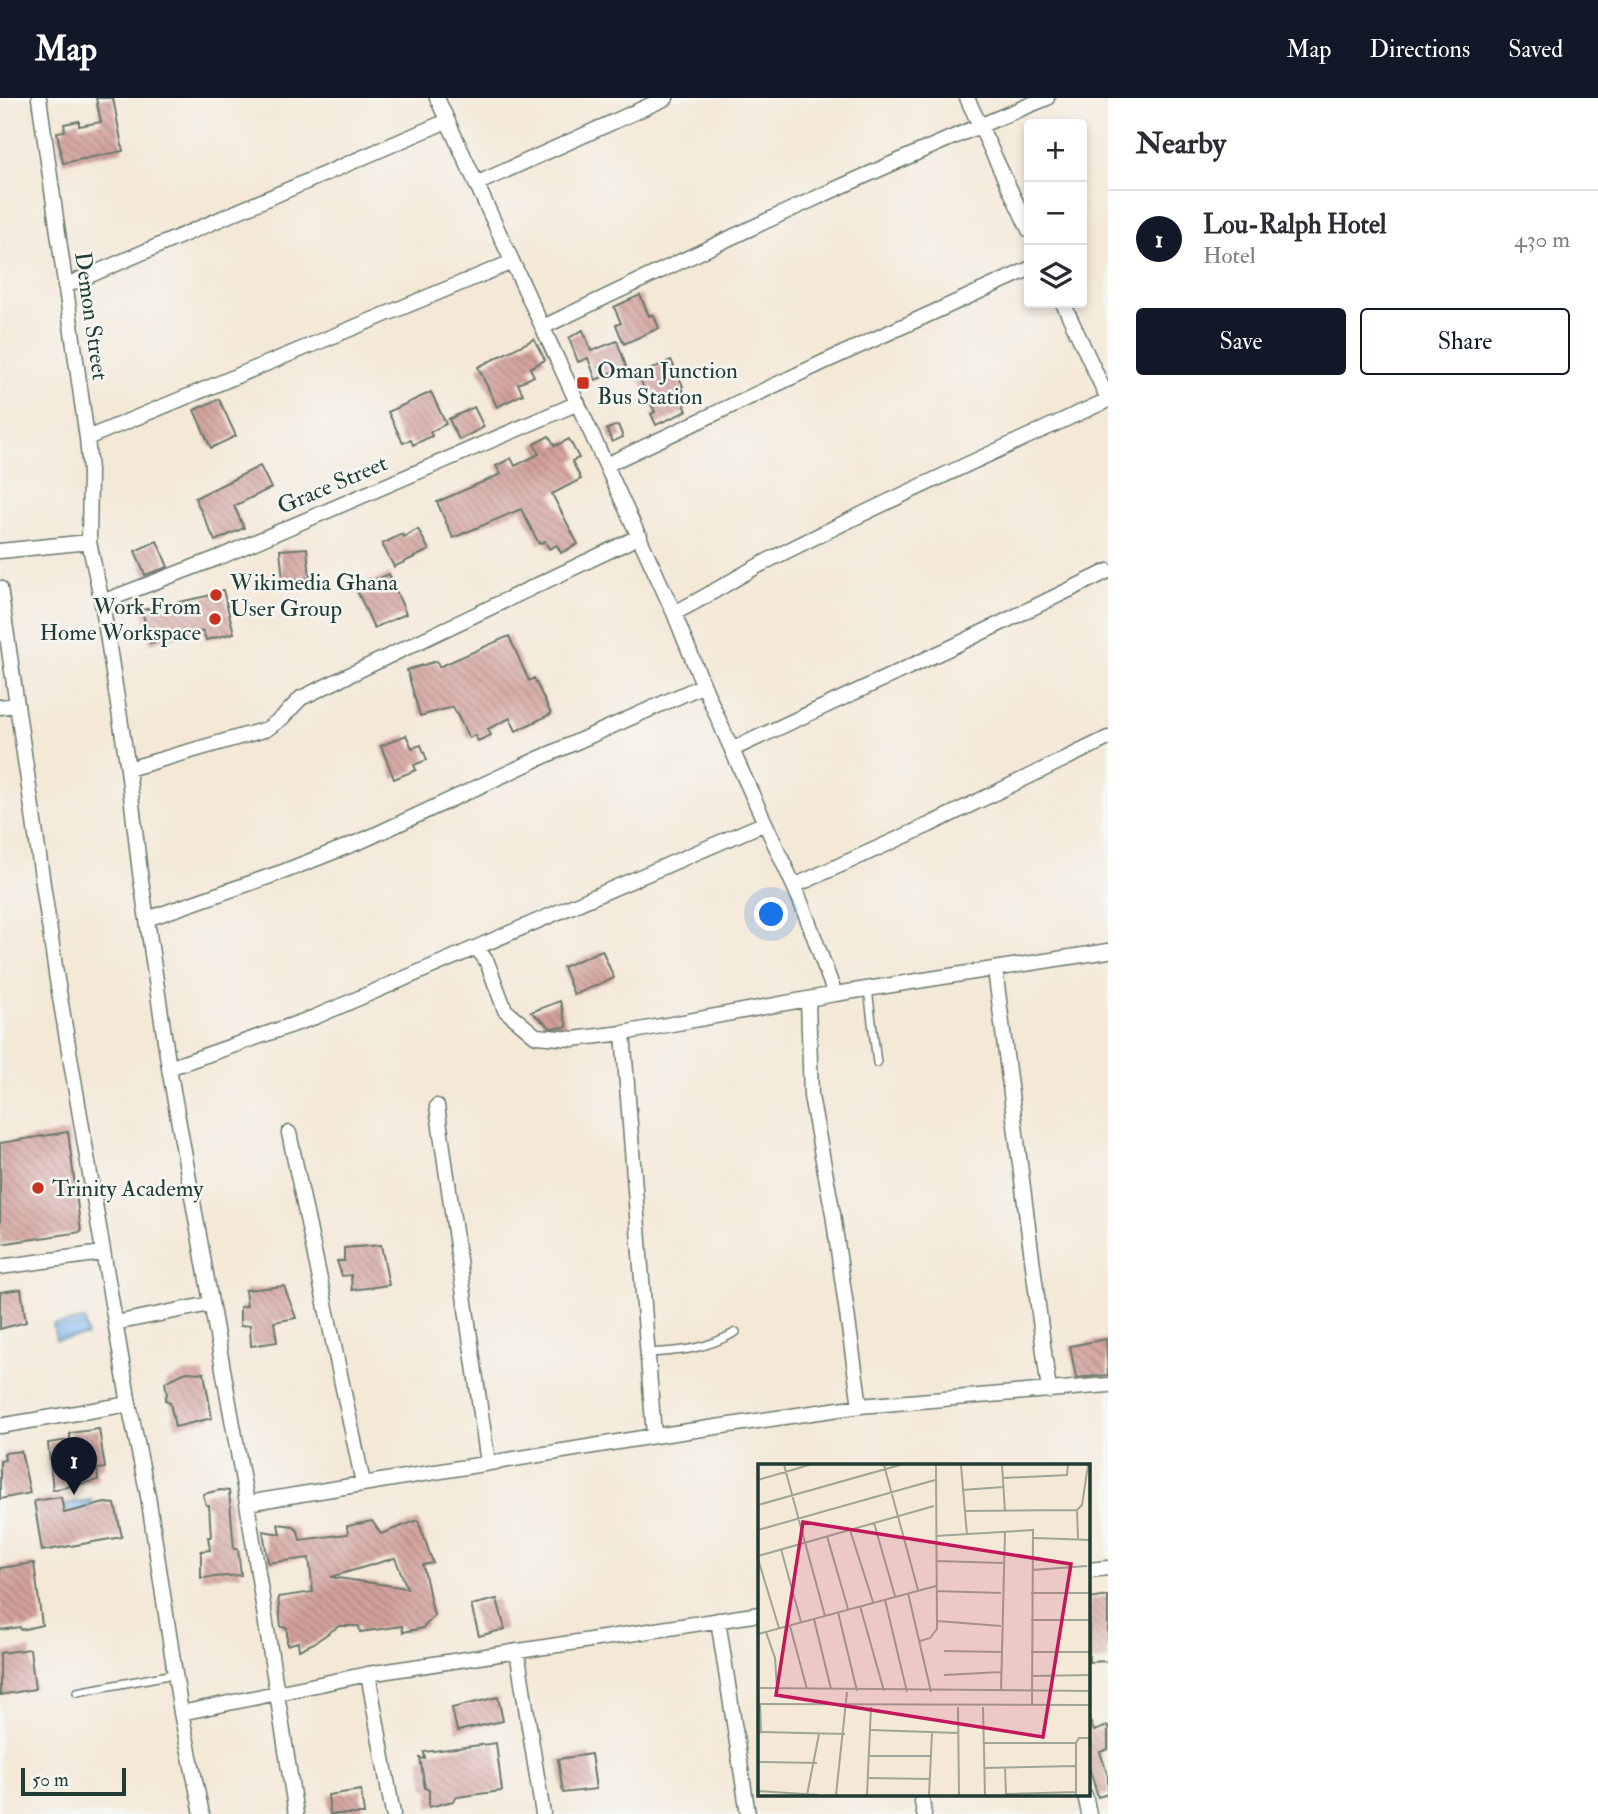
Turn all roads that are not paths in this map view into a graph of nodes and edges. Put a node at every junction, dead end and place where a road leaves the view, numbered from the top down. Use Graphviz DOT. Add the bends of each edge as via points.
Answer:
graph roads {
  1 [pos="437,98"];
  2 [pos="666,98"];
  3 [pos="967,98"];
  4 [pos="1047,98"];
  5 [pos="43,99"];
  6 [pos="447,121"];
  7 [pos="981,125"];
  8 [pos="477,184"];
  9 [pos="1024,219"];
  10 [pos="512,262"];
  11 [pos="1024,271"];
  12 [pos="65,286"];
  13 [pos="1065,308"];
  14 [pos="543,327"];
  15 [pos="1108,399"];
  16 [pos="578,403"];
  17 [pos="87,438"];
  18 [pos="606,465"];
  19 [pos="640,537"];
  20 [pos="89,542"];
  21 [pos="0,551"];
  22 [pos="1108,571"];
  23 [pos="0,589"];
  24 [pos="102,601"];
  25 [pos="674,613"];
  26 [pos="702,686"];
  27 [pos="16,705"];
  28 [pos="0,707"];
  29 [pos="1108,738"];
  30 [pos="733,749"];
  31 [pos="128,769"];
  32 [pos="765,823"];
  33 [pos="794,886"];
  34 [pos="147,919"];
  35 [pos="477,948"];
  36 [pos="1108,950"];
  37 [pos="995,969"];
  38 [pos="868,989"];
  39 [pos="835,994"];
  40 [pos="808,1000"];
  41 [pos="623,1033"];
  42 [pos="877,1063"];
  43 [pos="169,1068"];
  44 [pos="437,1106"];
  45 [pos="289,1133"];
  46 [pos="103,1252"];
  47 [pos="0,1267"];
  48 [pos="210,1304"];
  49 [pos="115,1323"];
  50 [pos="736,1332"];
  51 [pos="648,1353"];
  52 [pos="1108,1385"];
  53 [pos="1049,1391"];
  54 [pos="129,1404"];
  55 [pos="860,1406"];
  56 [pos="0,1426"];
  57 [pos="654,1436"];
  58 [pos="488,1463"];
  59 [pos="363,1483"];
  60 [pos="247,1503"];
  61 [pos="1108,1568"];
  62 [pos="1090,1570"];
  63 [pos="758,1614"];
  64 [pos="718,1620"];
  65 [pos="517,1651"];
  66 [pos="175,1674"];
  67 [pos="368,1674"];
  68 [pos="77,1692"];
  69 [pos="278,1692"];
  70 [pos="181,1713"];
  71 [pos="201,1814"];
  72 [pos="296,1814"];
  73 [pos="393,1814"];
  74 [pos="543,1814"];
  75 [pos="748,1814"];
  1 -- 6 [label="street"];
  2 -- 8 [label="street"];
  3 -- 7 [label="street"];
  4 -- 7 [label="street"];
  5 -- 12 [label="street, Demon Street"];
  6 -- 8 [label="street"];
  6 -- 12 [label="street"];
  7 -- 9 [label="street"];
  7 -- 14 [label="street" via="753,226"];
  8 -- 10 [label="street"];
  10 -- 14 [label="street"];
  10 -- 17 [label="street"];
  11 -- 18 [label="street"];
  12 -- 17 [label="street, Demon Street"];
  13 -- 15 [label="street"];
  14 -- 16 [label="street"];
  15 -- 25 [label="street" via="769,560"];
  16 -- 18 [label="street"];
  16 -- 24 [label="street, Grace Street" via="220,557"];
  17 -- 20 [label="street, Demon Street"];
  18 -- 19 [label="street"];
  19 -- 25 [label="street"];
  19 -- 31 [label="street" via="301,698 267,729"];
  20 -- 21 [label="street"];
  20 -- 24 [label="street, Demon Street"];
  22 -- 30 [label="street"];
  23 -- 27 [label="street"];
  24 -- 31 [label="street, Demon Street"];
  25 -- 26 [label="street"];
  26 -- 30 [label="street"];
  26 -- 34 [label="street" via="366,839"];
  27 -- 28 [label="street"];
  27 -- 46 [label="street"];
  29 -- 33 [label="street"];
  30 -- 32 [label="street"];
  31 -- 34 [label="street, Demon Street"];
  32 -- 33 [label="street"];
  32 -- 35 [label="street"];
  33 -- 39 [label="street"];
  34 -- 43 [label="street, Demon Street"];
  35 -- 41 [label="street" via="505,1010 536,1035 573,1039"];
  35 -- 43 [label="street" via="315,1017"];
  36 -- 37 [label="street"];
  37 -- 38 [label="street"];
  37 -- 53 [label="street"];
  38 -- 39 [label="street"];
  38 -- 42 [label="lane"];
  39 -- 40 [label="street"];
  40 -- 41 [label="street"];
  40 -- 55 [label="street" via="811,1096 837,1237"];
  41 -- 51 [label="street"];
  43 -- 48 [label="street, Demon Street"];
  44 -- 58 [label="street"];
  45 -- 59 [label="street"];
  46 -- 47 [label="street"];
  46 -- 49 [label="street"];
  48 -- 49 [label="street"];
  48 -- 60 [label="street, Demon Street"];
  49 -- 54 [label="street"];
  50 -- 51 [label="lane" via="716,1344"];
  51 -- 57 [label="street"];
  52 -- 53 [label="street"];
  53 -- 55 [label="street"];
  54 -- 56 [label="street"];
  54 -- 66 [label="street"];
  55 -- 57 [label="street"];
  57 -- 58 [label="street"];
  58 -- 59 [label="street"];
  59 -- 60 [label="street"];
  60 -- 69 [label="street, Demon Street"];
  61 -- 62 [label="street"];
  63 -- 64 [label="street"];
  64 -- 65 [label="street"];
  64 -- 75 [label="street"];
  65 -- 67 [label="street"];
  65 -- 74 [label="street"];
  66 -- 68 [label="lane"];
  66 -- 70 [label="street"];
  67 -- 69 [label="street"];
  67 -- 73 [label="street"];
  69 -- 70 [label="street"];
  69 -- 72 [label="street, Demon Street"];
  70 -- 71 [label="street"];
}
